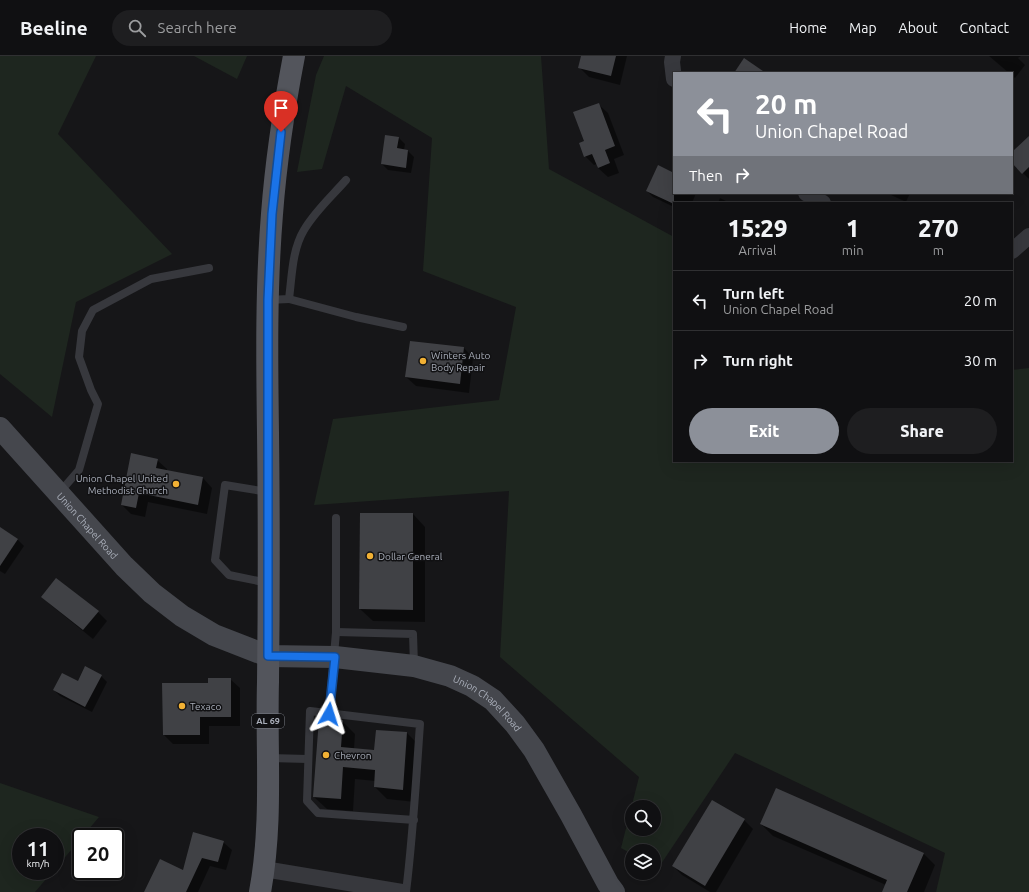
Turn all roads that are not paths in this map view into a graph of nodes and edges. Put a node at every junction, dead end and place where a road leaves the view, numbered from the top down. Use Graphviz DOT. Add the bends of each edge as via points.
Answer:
graph roads {
  1 [pos="294,56"];
  2 [pos="673,56"];
  3 [pos="673,72"];
  4 [pos="346,180"];
  5 [pos="808,194"];
  6 [pos="822,202"];
  7 [pos="1029,236"];
  8 [pos="1013,250"];
  9 [pos="209,268"];
  10 [pos="289,298"];
  11 [pos="268,300"];
  12 [pos="403,327"];
  13 [pos="0,428"];
  14 [pos="268,492"];
  15 [pos="60,493"];
  16 [pos="336,518"];
  17 [pos="269,583"];
  18 [pos="336,632"];
  19 [pos="268,656"];
  20 [pos="335,657"];
  21 [pos="414,666"];
  22 [pos="329,714"];
  23 [pos="269,758"];
  24 [pos="308,759"];
  25 [pos="414,820"];
  26 [pos="264,869"];
  27 [pos="260,892"];
  28 [pos="402,892"];
  29 [pos="406,892"];
  30 [pos="614,892"];
  1 -- 11 [label="main road, AL 69" via="273,200"];
  2 -- 3 [label="street"];
  4 -- 10 [label="lane" via="318,210 304,230 298,243"];
  5 -- 6 [label="street"];
  7 -- 8 [label="street"];
  9 -- 15 [label="lane" via="151,279 93,310 82,331 79,357 98,404 79,470"];
  10 -- 11 [label="lane"];
  10 -- 12 [label="lane"];
  11 -- 14 [label="main road, AL 69"];
  13 -- 15 [label="street, Union Chapel Road"];
  14 -- 17 [label="main road, AL 69"];
  14 -- 17 [label="lane" via="225,484 215,560 229,575"];
  15 -- 19 [label="street, Union Chapel Road" via="124,566 152,593 214,636"];
  16 -- 18 [label="lane"];
  17 -- 19 [label="main road, AL 69"];
  18 -- 20 [label="lane"];
  18 -- 21 [label="lane" via="413,634"];
  19 -- 20 [label="street, Union Chapel Road"];
  19 -- 23 [label="main road, AL 69"];
  20 -- 21 [label="street, Union Chapel Road"];
  20 -- 22 [label="lane"];
  21 -- 30 [label="street, Union Chapel Road" via="450,676 472,686 493,700 515,724 534,750"];
  22 -- 24 [label="lane" via="310,711"];
  22 -- 25 [label="lane" via="420,724"];
  23 -- 24 [label="lane"];
  23 -- 26 [label="main road, AL 69" via="268,836"];
  24 -- 25 [label="lane" via="307,801 318,812"];
  25 -- 29 [label="lane"];
  26 -- 27 [label="main road, AL 69"];
  26 -- 28 [label="street"];
}
